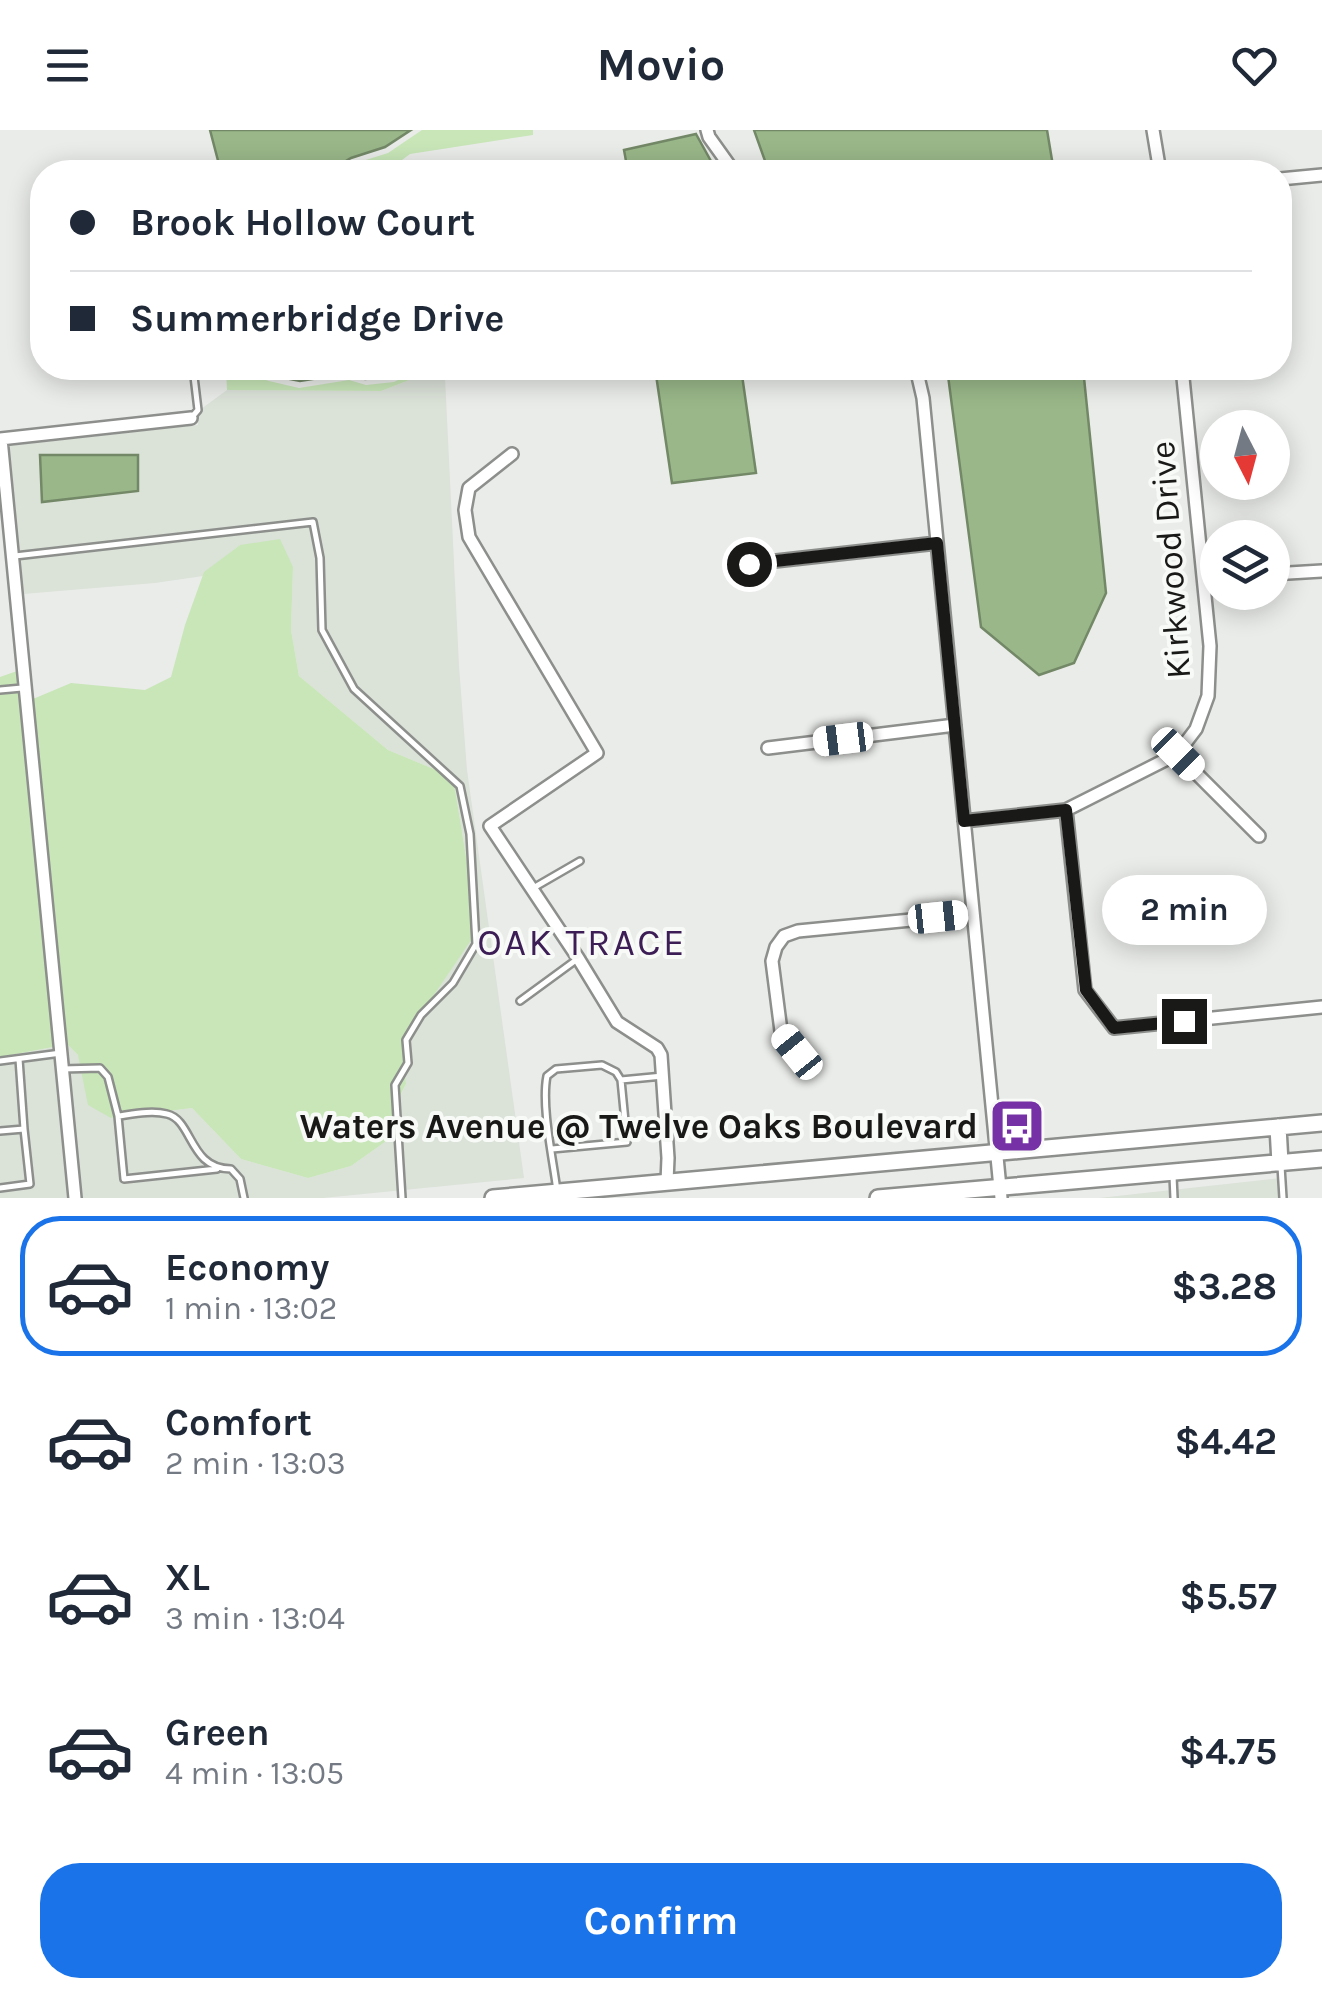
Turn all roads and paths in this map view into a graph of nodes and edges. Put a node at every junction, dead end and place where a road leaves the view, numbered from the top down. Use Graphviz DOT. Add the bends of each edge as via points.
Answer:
graph roads {
  1 [pos="708,130"];
  2 [pos="1154,130"];
  3 [pos="726,160"];
  4 [pos="1158,160"];
  5 [pos="1322,175"];
  6 [pos="1292,178"];
  7 [pos="194,380"];
  8 [pos="919,380"];
  9 [pos="1183,380"];
  10 [pos="191,418"];
  11 [pos="0,439"];
  12 [pos="512,454"];
  13 [pos="1200,540"];
  14 [pos="937,543"];
  15 [pos="12,556"];
  16 [pos="749,564"];
  17 [pos="1322,570"];
  18 [pos="1290,573"];
  19 [pos="1207,610"];
  20 [pos="25,687"];
  21 [pos="0,690"];
  22 [pos="955,725"];
  23 [pos="768,748"];
  24 [pos="1178,754"];
  25 [pos="1066,810"];
  26 [pos="964,821"];
  27 [pos="1259,836"];
  28 [pos="580,861"];
  29 [pos="532,889"];
  30 [pos="973,914"];
  31 [pos="578,958"];
  32 [pos="520,1001"];
  33 [pos="1322,1007"];
  34 [pos="797,1052"];
  35 [pos="61,1054"];
  36 [pos="18,1059"];
  37 [pos="0,1061"];
  38 [pos="62,1070"];
  39 [pos="663,1076"];
  40 [pos="621,1080"];
  41 [pos="118,1116"];
  42 [pos="1322,1123"];
  43 [pos="1278,1127"];
  44 [pos="24,1128"];
  45 [pos="0,1131"];
  46 [pos="552,1150"];
  47 [pos="996,1151"];
  48 [pos="1322,1160"];
  49 [pos="1280,1163"];
  50 [pos="219,1169"];
  51 [pos="1172,1173"];
  52 [pos="0,1188"];
  53 [pos="668,1190"];
  54 [pos="639,1191"];
  55 [pos="557,1192"];
  56 [pos="1001,1193"];
  57 [pos="75,1198"];
  58 [pos="244,1198"];
  59 [pos="402,1198"];
  60 [pos="492,1198"];
  61 [pos="878,1198"];
  62 [pos="1174,1198"];
  63 [pos="1283,1198"];
  1 -- 3 [label="street"];
  2 -- 4 [label="street"];
  5 -- 6 [label="street"];
  7 -- 10 [label="lane" via="198,410"];
  8 -- 14 [label="street"];
  9 -- 13 [label="street, Kirkwood Drive"];
  10 -- 11 [label="street"];
  11 -- 15 [label="street"];
  12 -- 29 [label="street" via="470,488 468,537 597,753 490,826"];
  14 -- 16 [label="street"];
  14 -- 22 [label="street"];
  15 -- 20 [label="street"];
  15 -- 59 [label="lane" via="313,522 322,630 354,688 460,786 470,834 476,944 406,1040 408,1063 395,1085"];
  17 -- 18 [label="street"];
  19 -- 24 [label="street, Kirkwood Drive" via="1208,696"];
  20 -- 21 [label="lane"];
  20 -- 35 [label="street"];
  22 -- 23 [label="street"];
  22 -- 26 [label="street"];
  24 -- 25 [label="street"];
  24 -- 27 [label="street"];
  25 -- 26 [label="street"];
  25 -- 33 [label="street" via="1086,990 1114,1028"];
  26 -- 30 [label="street"];
  28 -- 29 [label="lane"];
  29 -- 31 [label="street"];
  30 -- 34 [label="street" via="784,936 772,962 781,1032"];
  30 -- 47 [label="street"];
  31 -- 32 [label="lane"];
  31 -- 39 [label="street" via="617,1022 657,1048"];
  35 -- 36 [label="lane"];
  35 -- 38 [label="street"];
  36 -- 37 [label="lane"];
  36 -- 44 [label="lane"];
  38 -- 41 [label="lane" via="100,1068"];
  38 -- 57 [label="street"];
  39 -- 40 [label="lane"];
  39 -- 53 [label="street"];
  40 -- 46 [label="lane" via="627,1142"];
  40 -- 46 [label="lane" via="602,1065 551,1071 545,1092"];
  41 -- 50 [label="lane" via="177,1118 197,1152"];
  41 -- 50 [label="lane" via="124,1179"];
  42 -- 43 [label="main road"];
  43 -- 47 [label="main road"];
  43 -- 49 [label="main road"];
  44 -- 45 [label="lane"];
  44 -- 52 [label="lane" via="30,1184"];
  46 -- 55 [label="lane"];
  47 -- 53 [label="main road"];
  47 -- 56 [label="street"];
  48 -- 49 [label="main road"];
  49 -- 51 [label="main road"];
  49 -- 63 [label="lane"];
  50 -- 58 [label="lane" via="232,1169"];
  51 -- 56 [label="main road"];
  51 -- 62 [label="lane"];
  53 -- 54 [label="main road"];
  54 -- 55 [label="main road"];
  55 -- 60 [label="main road"];
  56 -- 61 [label="main road"];
}
